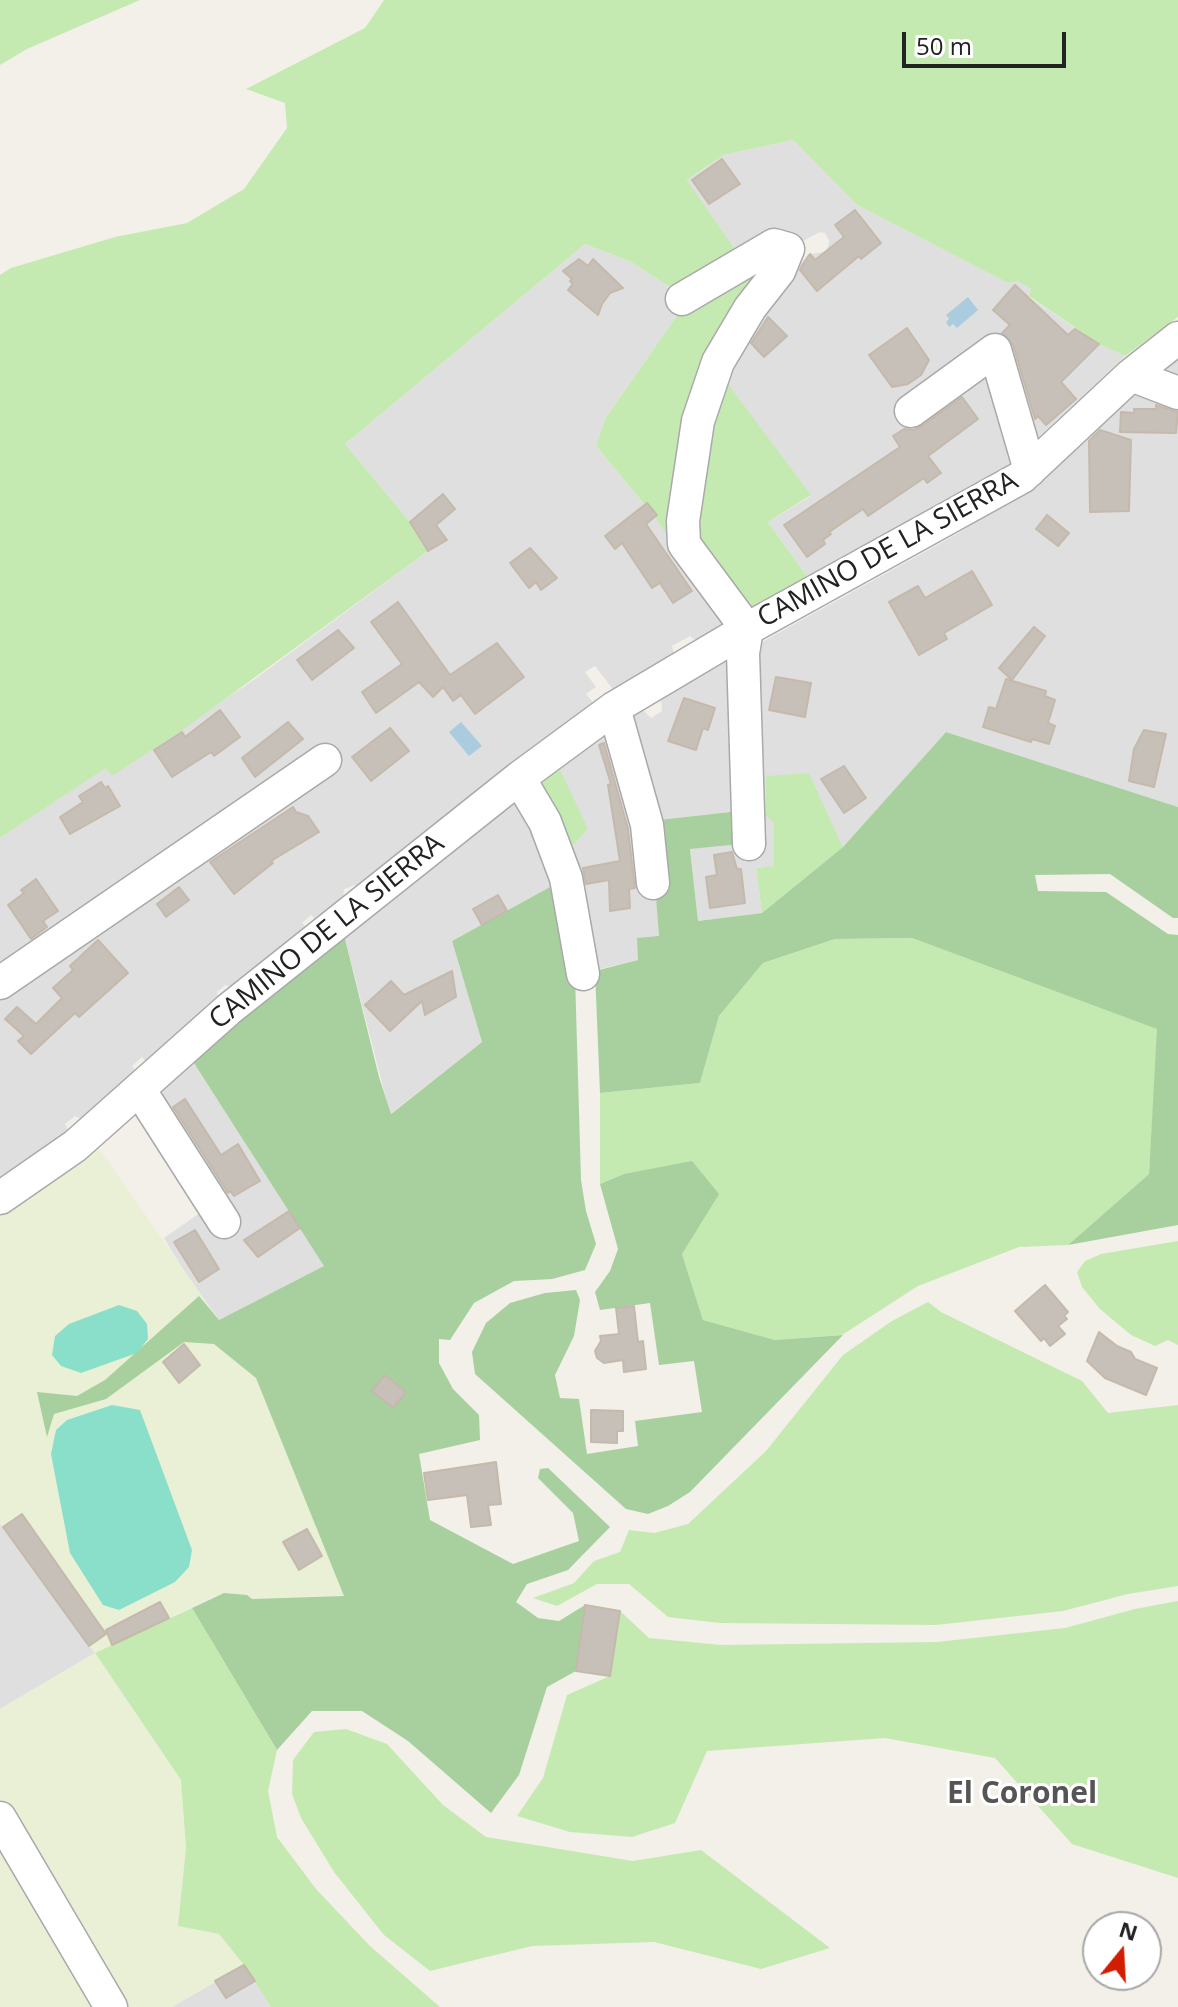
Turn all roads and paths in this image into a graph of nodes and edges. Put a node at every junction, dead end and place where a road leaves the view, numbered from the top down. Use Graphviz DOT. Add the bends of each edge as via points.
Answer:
graph roads {
  1 [pos="682,299"];
  2 [pos="1178,338"];
  3 [pos="1131,375"];
  4 [pos="1178,393"];
  5 [pos="911,411"];
  6 [pos="1030,470"];
  7 [pos="747,629"];
  8 [pos="614,708"];
  9 [pos="325,760"];
  10 [pos="519,778"];
  11 [pos="749,844"];
  12 [pos="653,883"];
  13 [pos="583,974"];
  14 [pos="0,983"];
  15 [pos="139,1089"];
  16 [pos="0,1198"];
  17 [pos="224,1222"];
  18 [pos="0,1818"];
  19 [pos="111,2007"];
  1 -- 7 [label="street" via="774,245 788,249 718,362 698,421 686,493 684,544"];
  2 -- 3 [label="street, CAMINO DE LA SIERRA"];
  3 -- 4 [label="street"];
  3 -- 6 [label="street, CAMINO DE LA SIERRA"];
  5 -- 6 [label="street, CAMINO DE LA SIERRA" via="995,350"];
  6 -- 7 [label="street, CAMINO DE LA SIERRA"];
  7 -- 8 [label="street, CAMINO DE LA SIERRA"];
  7 -- 11 [label="street, CAMINO DE LA SIERRA" via="743,653"];
  8 -- 10 [label="street, CAMINO DE LA SIERRA"];
  8 -- 12 [label="street" via="647,825"];
  9 -- 14 [label="street"];
  10 -- 13 [label="street" via="545,822 566,878"];
  10 -- 15 [label="street, CAMINO DE LA SIERRA" via="229,1009"];
  15 -- 16 [label="street, CAMINO DE LA SIERRA" via="75,1146"];
  15 -- 17 [label="street"];
  18 -- 19 [label="street"];
}
